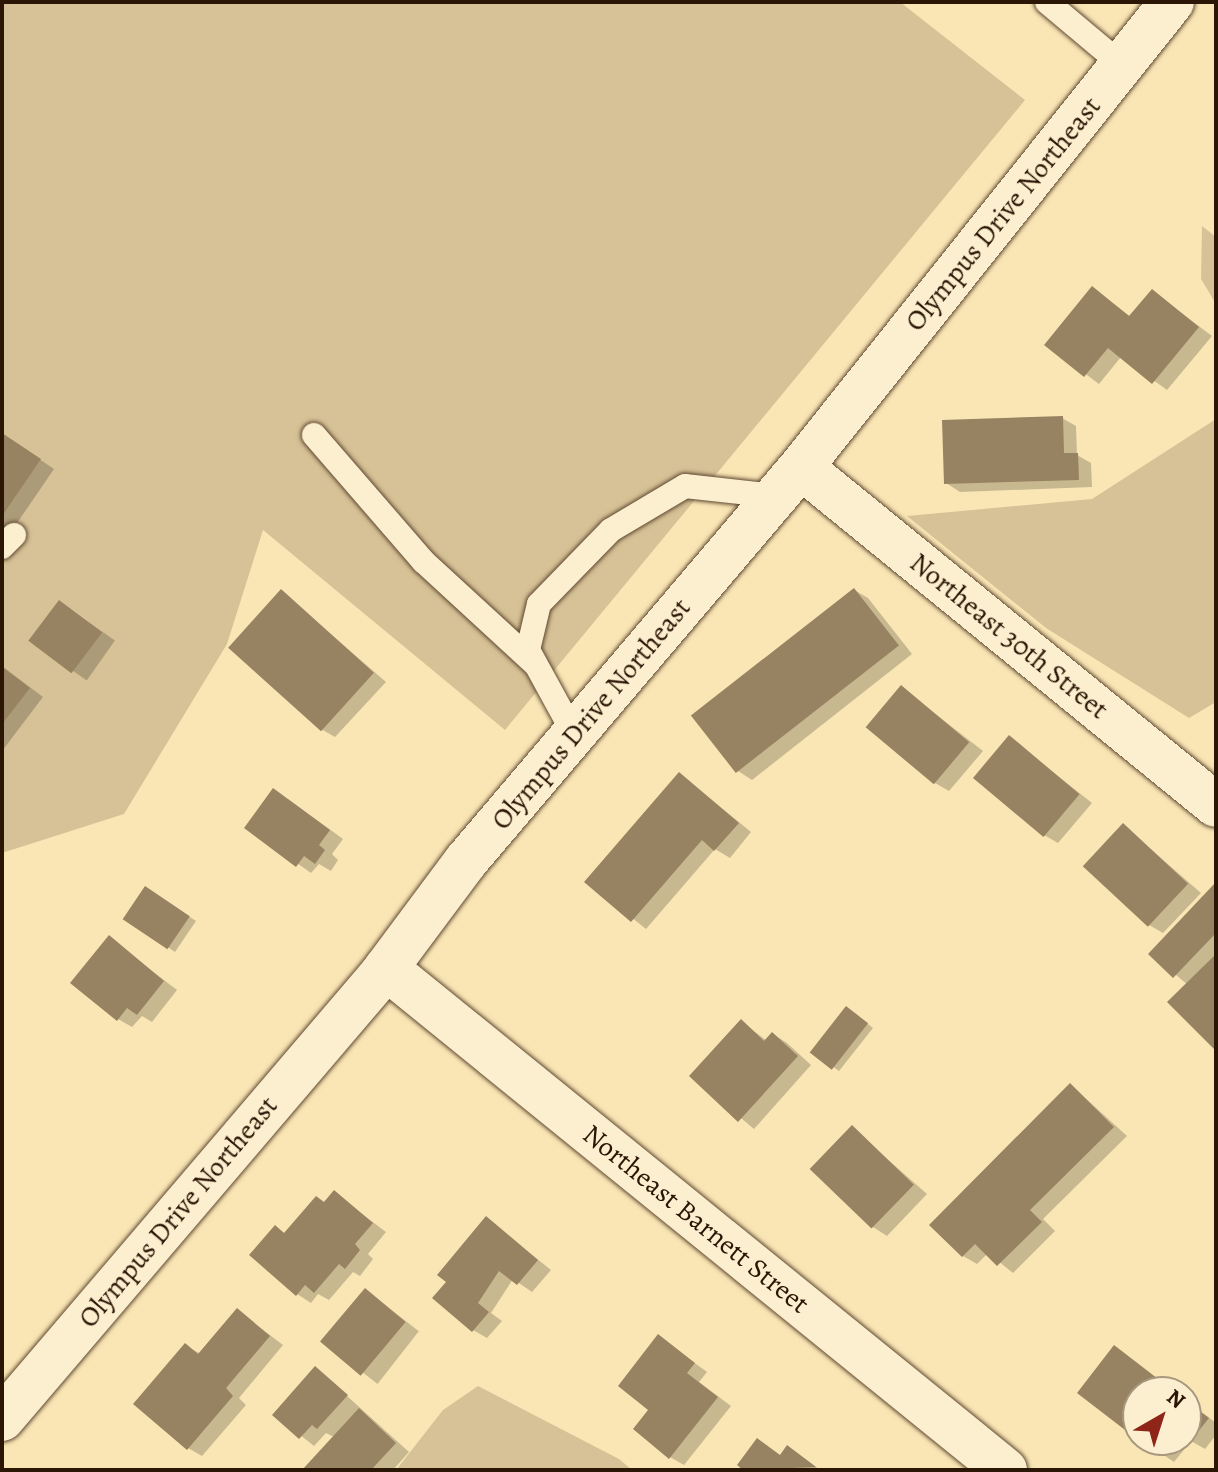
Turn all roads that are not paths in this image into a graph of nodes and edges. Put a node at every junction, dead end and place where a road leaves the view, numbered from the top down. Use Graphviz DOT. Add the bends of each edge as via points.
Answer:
graph roads {
  1 [pos="1047,2"];
  2 [pos="1172,2"];
  3 [pos="1122,65"];
  4 [pos="314,435"];
  5 [pos="789,482"];
  6 [pos="535,664"];
  7 [pos="574,734"];
  8 [pos="1216,805"];
  9 [pos="386,968"];
  10 [pos="2,1419"];
  11 [pos="1005,1470"];
  1 -- 3 [label="lane"];
  2 -- 3 [label="street, Olympus Drive Northeast"];
  3 -- 5 [label="street, Olympus Drive Northeast"];
  4 -- 6 [label="lane" via="423,561"];
  5 -- 6 [label="lane" via="685,486 611,530 539,604 528,650"];
  5 -- 7 [label="street, Olympus Drive Northeast"];
  5 -- 8 [label="street, Northeast 30th Street"];
  6 -- 7 [label="lane"];
  7 -- 9 [label="street, Olympus Drive Northeast" via="466,861"];
  9 -- 10 [label="street, Olympus Drive Northeast"];
  9 -- 11 [label="street, Northeast Barnett Street"];
}
